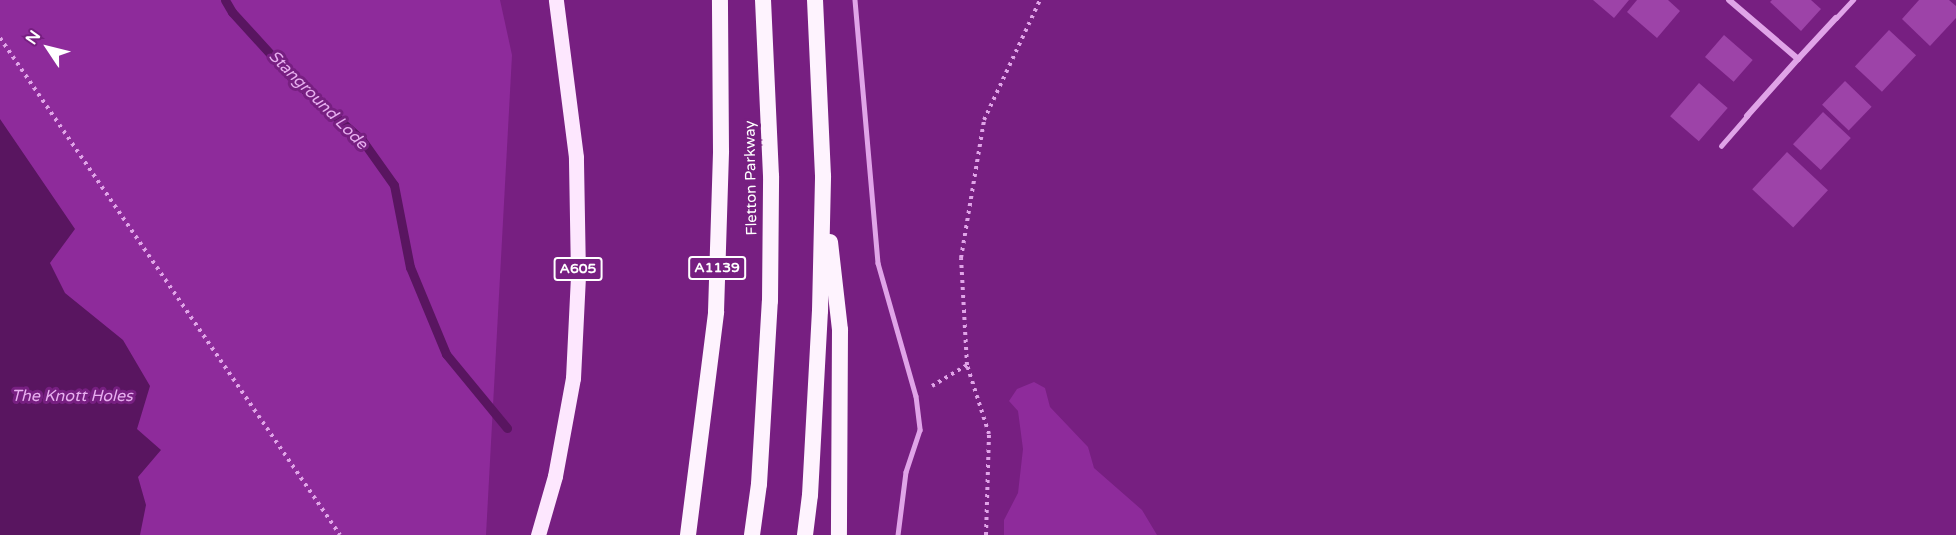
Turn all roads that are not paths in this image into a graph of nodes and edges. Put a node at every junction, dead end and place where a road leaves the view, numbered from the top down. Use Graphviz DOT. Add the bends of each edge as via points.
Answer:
graph roads {
  1 [pos="556,0"];
  2 [pos="720,0"];
  3 [pos="763,0"];
  4 [pos="815,0"];
  5 [pos="855,0"];
  6 [pos="1729,0"];
  7 [pos="1853,0"];
  8 [pos="1836,18"];
  9 [pos="1798,59"];
  10 [pos="1747,116"];
  11 [pos="1721,146"];
  12 [pos="823,176"];
  13 [pos="538,535"];
  14 [pos="688,535"];
  15 [pos="752,535"];
  16 [pos="805,535"];
  17 [pos="839,535"];
  18 [pos="898,535"];
  1 -- 13 [label="main road, A605" via="576,157 578,276 573,378 555,476"];
  2 -- 14 [label="highway, A1139" via="722,151 716,312"];
  3 -- 15 [label="highway, Fletton Parkway" via="771,176 770,301 759,484"];
  4 -- 12 [label="highway"];
  5 -- 18 [label="lane" via="878,263 916,396 920,430 906,472"];
  6 -- 9 [label="street"];
  7 -- 8 [label="lane"];
  8 -- 9 [label="street"];
  9 -- 10 [label="street"];
  10 -- 11 [label="lane"];
  12 -- 16 [label="highway" via="820,310"];
  12 -- 17 [label="highway" via="840,330"];
}
